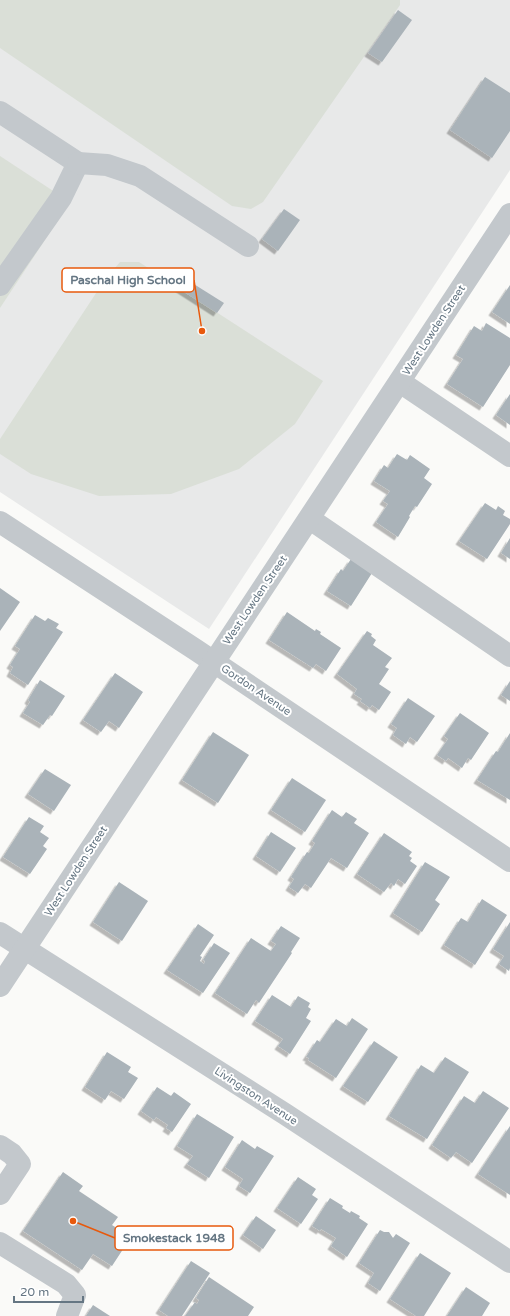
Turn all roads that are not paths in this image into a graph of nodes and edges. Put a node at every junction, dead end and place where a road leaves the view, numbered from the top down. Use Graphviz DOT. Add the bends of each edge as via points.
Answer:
graph roads {
  1 [pos="0,112"];
  2 [pos="78,163"];
  3 [pos="509,218"];
  4 [pos="248,246"];
  5 [pos="0,285"];
  6 [pos="400,382"];
  7 [pos="510,456"];
  8 [pos="310,518"];
  9 [pos="0,522"];
  10 [pos="510,656"];
  11 [pos="214,662"];
  12 [pos="510,861"];
  13 [pos="0,933"];
  14 [pos="25,948"];
  15 [pos="0,986"];
  16 [pos="0,1146"];
  17 [pos="0,1194"];
  18 [pos="0,1243"];
  19 [pos="510,1262"];
  20 [pos="67,1316"];
  1 -- 2 [label="street"];
  2 -- 4 [label="street" via="107,164 140,176"];
  2 -- 5 [label="street" via="60,198"];
  3 -- 6 [label="street, West Lowden Street"];
  6 -- 7 [label="street"];
  6 -- 8 [label="street, West Lowden Street"];
  8 -- 10 [label="street"];
  8 -- 11 [label="street, West Lowden Street"];
  9 -- 11 [label="street, Gordon Avenue"];
  11 -- 12 [label="street, Gordon Avenue"];
  11 -- 14 [label="street, West Lowden Street"];
  13 -- 14 [label="street, Livingston Avenue"];
  14 -- 15 [label="street, West Lowden Street"];
  14 -- 19 [label="street, Livingston Avenue"];
  16 -- 17 [label="street" via="12,1154 20,1164"];
  18 -- 20 [label="street" via="66,1284 75,1295"];
}
